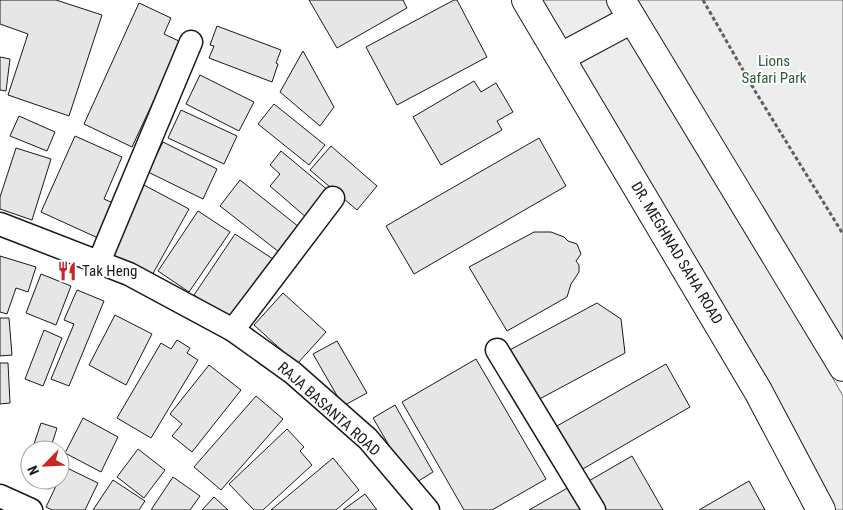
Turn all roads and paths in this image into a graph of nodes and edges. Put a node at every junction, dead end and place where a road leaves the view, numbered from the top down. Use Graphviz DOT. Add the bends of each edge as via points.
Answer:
graph roads {
  1 [pos="526,0"];
  2 [pos="704,0"];
  3 [pos="627,10"];
  4 [pos="191,42"];
  5 [pos="561,57"];
  6 [pos="333,198"];
  7 [pos="0,224"];
  8 [pos="843,234"];
  9 [pos="99,262"];
  10 [pos="233,330"];
  11 [pos="497,350"];
  12 [pos="843,367"];
  13 [pos="0,496"];
  14 [pos="31,510"];
  15 [pos="428,510"];
  16 [pos="594,510"];
  17 [pos="820,510"];
  1 -- 5 [label="street, DR. MEGHNAD SAHA ROAD"];
  2 -- 8 [label="path" via="755,91"];
  3 -- 5 [label="street"];
  3 -- 12 [label="street"];
  4 -- 9 [label="street"];
  5 -- 17 [label="street, DR. MEGHNAD SAHA ROAD" via="758,391"];
  6 -- 10 [label="street"];
  7 -- 9 [label="street, RAJA BASANTA ROAD"];
  9 -- 10 [label="street, RAJA BASANTA ROAD" via="129,274"];
  10 -- 15 [label="street, RAJA BASANTA ROAD" via="293,373 368,440"];
  11 -- 16 [label="street"];
  13 -- 14 [label="street"];
}
